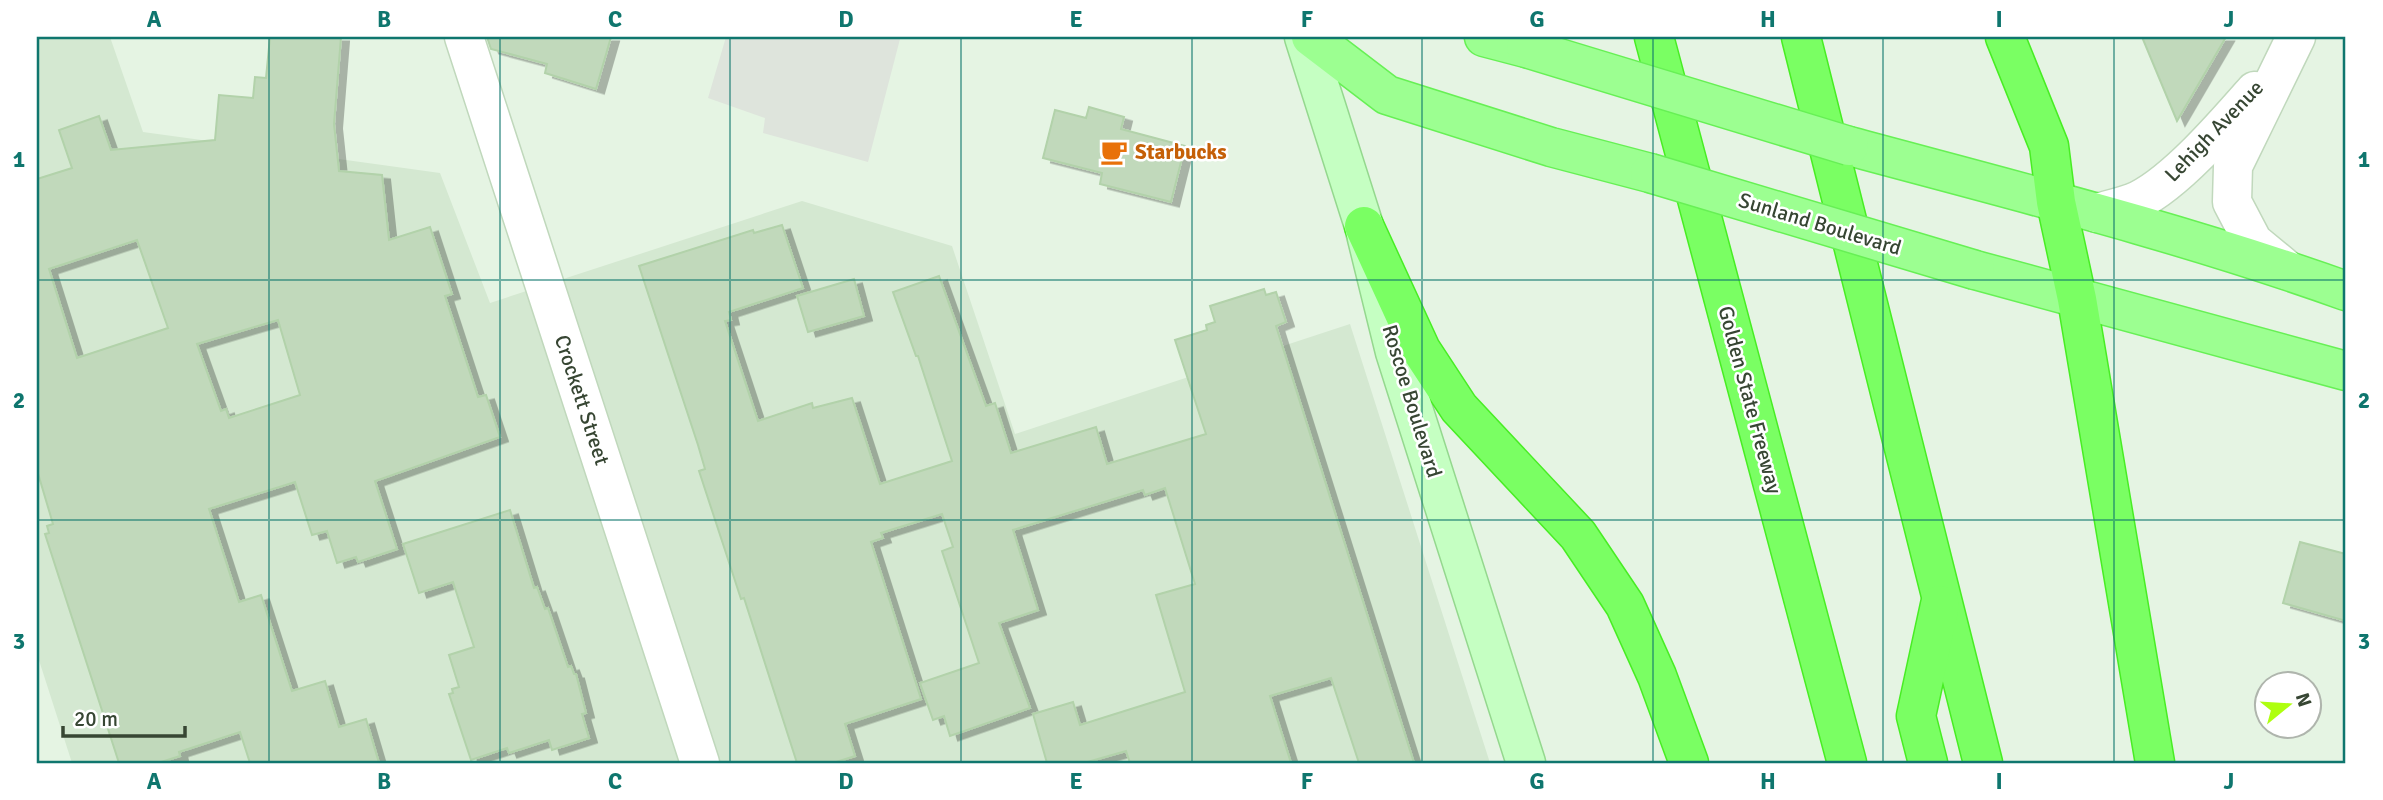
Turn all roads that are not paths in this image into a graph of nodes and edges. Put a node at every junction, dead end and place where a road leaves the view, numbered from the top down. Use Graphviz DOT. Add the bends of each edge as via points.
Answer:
graph roads {
  1 [pos="464,37"];
  2 [pos="1304,37"];
  3 [pos="1311,37"];
  4 [pos="1484,37"];
  5 [pos="1654,37"];
  6 [pos="1801,37"];
  7 [pos="2005,37"];
  8 [pos="2291,46"];
  9 [pos="2056,202"];
  10 [pos="2097,213"];
  11 [pos="1364,226"];
  12 [pos="2287,270"];
  13 [pos="2346,291"];
  14 [pos="2077,299"];
  15 [pos="2346,371"];
  16 [pos="1941,596"];
  17 [pos="700,763"];
  18 [pos="1526,763"];
  19 [pos="1689,763"];
  20 [pos="1847,763"];
  21 [pos="1928,763"];
  22 [pos="1983,763"];
  23 [pos="2155,763"];
  1 -- 17 [label="street, Crockett Street"];
  2 -- 11 [label="main road, Roscoe Boulevard"];
  3 -- 14 [label="main road, Sunland Boulevard, bridge" via="1387,94 1551,147"];
  4 -- 9 [label="main road, bridge" via="1849,146"];
  5 -- 20 [label="highway, Golden State Freeway"];
  6 -- 16 [label="highway"];
  7 -- 9 [label="highway" via="2049,146"];
  8 -- 10 [label="street, Lehigh Avenue" via="2227,124 2168,180 2139,200"];
  8 -- 12 [label="street, Lehigh Avenue" via="2233,166 2232,202 2253,242"];
  9 -- 10 [label="main road"];
  9 -- 14 [label="highway"];
  10 -- 12 [label="main road"];
  11 -- 18 [label="main road, Roscoe Boulevard" via="1395,352"];
  11 -- 19 [label="highway" via="1421,350 1459,408 1578,535 1625,606"];
  12 -- 13 [label="main road"];
  14 -- 15 [label="main road, Sunland Boulevard"];
  14 -- 23 [label="highway"];
  16 -- 21 [label="highway" via="1916,716"];
  16 -- 22 [label="highway"];
}
